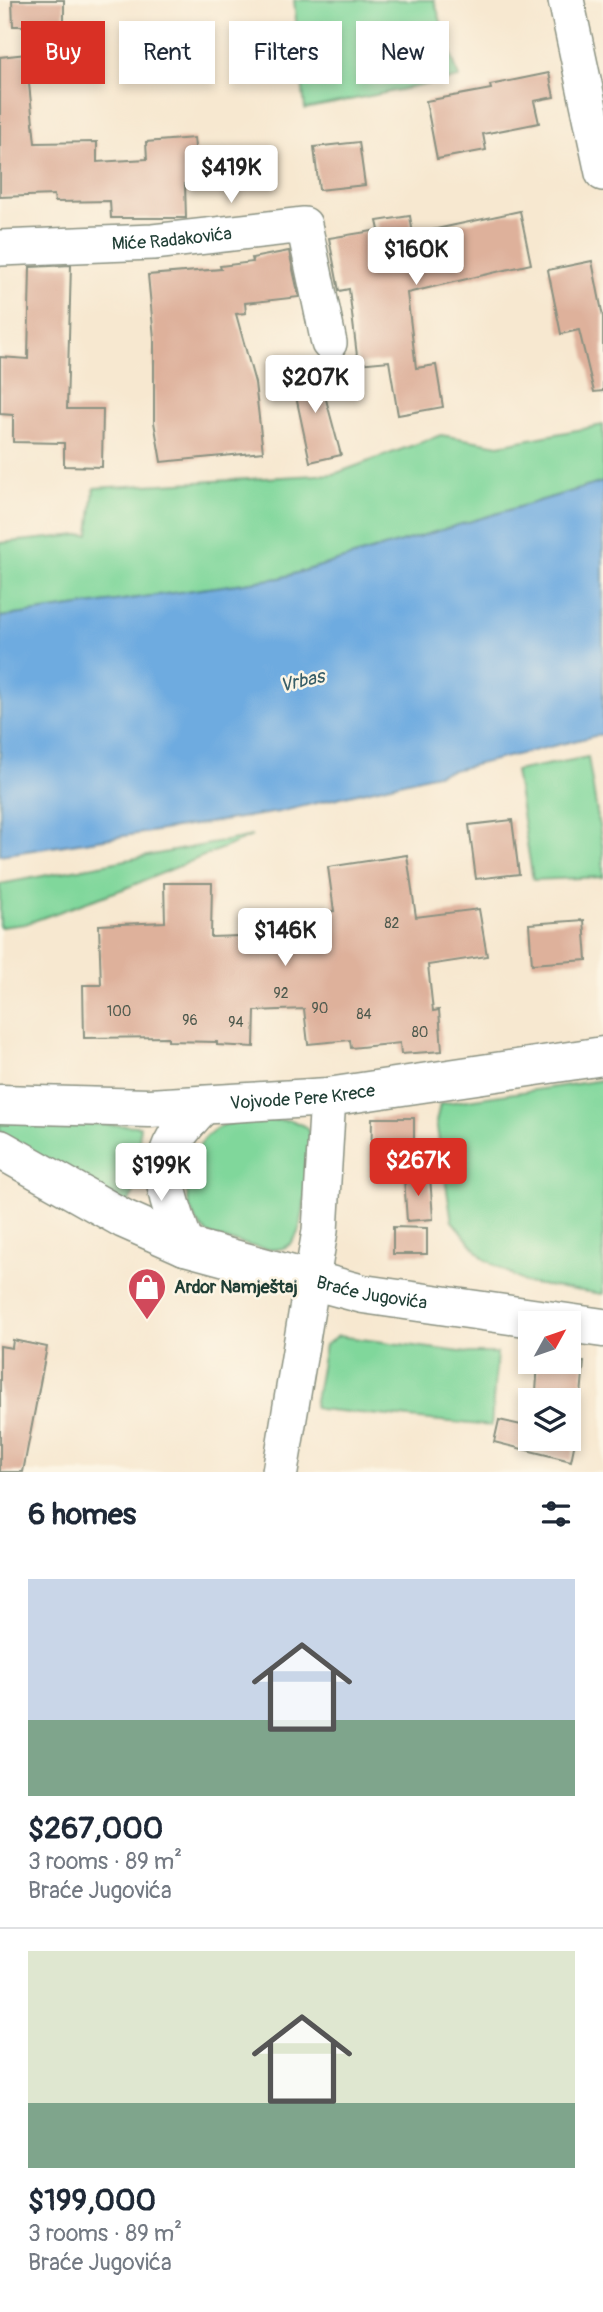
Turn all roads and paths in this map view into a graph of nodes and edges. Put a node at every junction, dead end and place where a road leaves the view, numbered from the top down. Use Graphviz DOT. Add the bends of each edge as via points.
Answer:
graph roads {
  1 [pos="566,0"];
  2 [pos="601,154"];
  3 [pos="0,248"];
  4 [pos="329,343"];
  5 [pos="603,1056"];
  6 [pos="328,1097"];
  7 [pos="0,1104"];
  8 [pos="203,1105"];
  9 [pos="0,1149"];
  10 [pos="185,1246"];
  11 [pos="312,1280"];
  12 [pos="603,1328"];
  13 [pos="280,1472"];
  1 -- 2 [label="street"];
  3 -- 4 [label="street, Miće Radakovića" via="153,242 304,225"];
  5 -- 6 [label="street, Vojvode Pere Krece"];
  6 -- 8 [label="street, Vojvode Pere Krece"];
  6 -- 11 [label="street" via="320,1231"];
  7 -- 8 [label="street, Vojvode Pere Krece"];
  8 -- 10 [label="street" via="175,1135 167,1156 170,1204"];
  9 -- 10 [label="street, Braće Jugovića" via="124,1219"];
  10 -- 11 [label="street, Braće Jugovića"];
  11 -- 12 [label="street, Braće Jugovića" via="363,1293"];
  11 -- 13 [label="street"];
}
